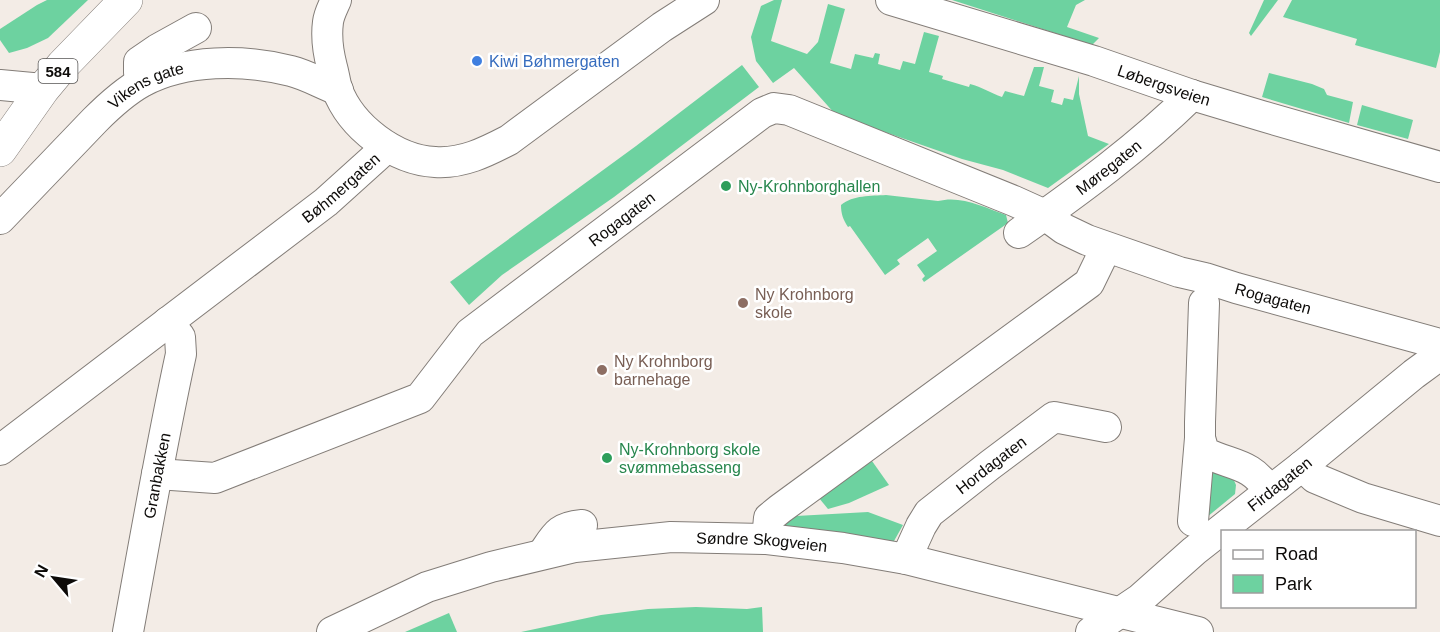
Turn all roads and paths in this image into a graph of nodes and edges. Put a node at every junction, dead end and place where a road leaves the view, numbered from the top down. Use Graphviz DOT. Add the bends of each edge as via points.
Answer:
graph roads {
  1 [pos="126,0"];
  2 [pos="336,0"];
  3 [pos="704,0"];
  4 [pos="891,0"];
  5 [pos="196,28"];
  6 [pos="143,81"];
  7 [pos="0,85"];
  8 [pos="43,89"];
  9 [pos="338,90"];
  10 [pos="1192,95"];
  11 [pos="387,147"];
  12 [pos="0,150"];
  13 [pos="1440,167"];
  14 [pos="1045,215"];
  15 [pos="0,219"];
  16 [pos="1019,233"];
  17 [pos="1107,248"];
  18 [pos="1204,303"];
  19 [pos="168,322"];
  20 [pos="1440,344"];
  21 [pos="1440,355"];
  22 [pos="1106,427"];
  23 [pos="1200,438"];
  24 [pos="0,450"];
  25 [pos="1302,466"];
  26 [pos="157,474"];
  27 [pos="1269,491"];
  28 [pos="1193,520"];
  29 [pos="1440,521"];
  30 [pos="582,525"];
  31 [pos="767,539"];
  32 [pos="543,554"];
  33 [pos="906,559"];
  34 [pos="1119,612"];
  35 [pos="128,632"];
  36 [pos="332,632"];
  37 [pos="1091,632"];
  38 [pos="1198,632"];
  1 -- 8 [label="main road, 584"];
  2 -- 9 [label="street" via="328,21 327,49"];
  3 -- 11 [label="street, Bøhmergaten" via="509,140 481,154 437,162 418,160"];
  4 -- 10 [label="street, Løbergsveien"];
  5 -- 6 [label="street" via="139,62"];
  6 -- 9 [label="street, Vikens gate" via="198,65 225,63 291,71"];
  6 -- 15 [label="street, Vikens gate" via="111,104"];
  7 -- 8 [label="street"];
  8 -- 12 [label="main road, 584"];
  9 -- 11 [label="street" via="358,122"];
  10 -- 13 [label="street, Løbergsveien"];
  10 -- 14 [label="street, Møregaten"];
  11 -- 19 [label="street, Bøhmergaten" via="326,201"];
  14 -- 16 [label="street, Møregaten"];
  14 -- 17 [label="street, Rogagaten" via="1064,229"];
  14 -- 26 [label="street, Rogagaten" via="789,110 774,108 762,113 470,333 420,398 215,478"];
  17 -- 20 [label="street, Rogagaten" via="1179,272"];
  17 -- 31 [label="street" via="1089,283 780,509 769,518"];
  18 -- 23 [label="street"];
  19 -- 24 [label="street, Bøhmergaten"];
  19 -- 26 [label="street, Granbakken" via="180,337 181,354"];
  21 -- 25 [label="street, Firdagaten"];
  22 -- 33 [label="street, Hordagaten" via="1054,417 929,513"];
  23 -- 27 [label="street" via="1204,452 1247,468"];
  23 -- 28 [label="street"];
  25 -- 27 [label="street, Firdagaten"];
  25 -- 29 [label="street" via="1315,478 1363,498"];
  26 -- 35 [label="street, Granbakken"];
  27 -- 34 [label="street, Firdagaten" via="1140,599"];
  30 -- 32 [label="street" via="560,530"];
  31 -- 32 [label="street, Søndre Skogveien" via="670,537"];
  31 -- 33 [label="street, Søndre Skogveien"];
  32 -- 36 [label="street, Søndre Skogveien" via="427,587"];
  33 -- 34 [label="street, Søndre Skogveien"];
  34 -- 37 [label="street, Firdagaten"];
  34 -- 38 [label="street, Søndre Skogveien"];
}
